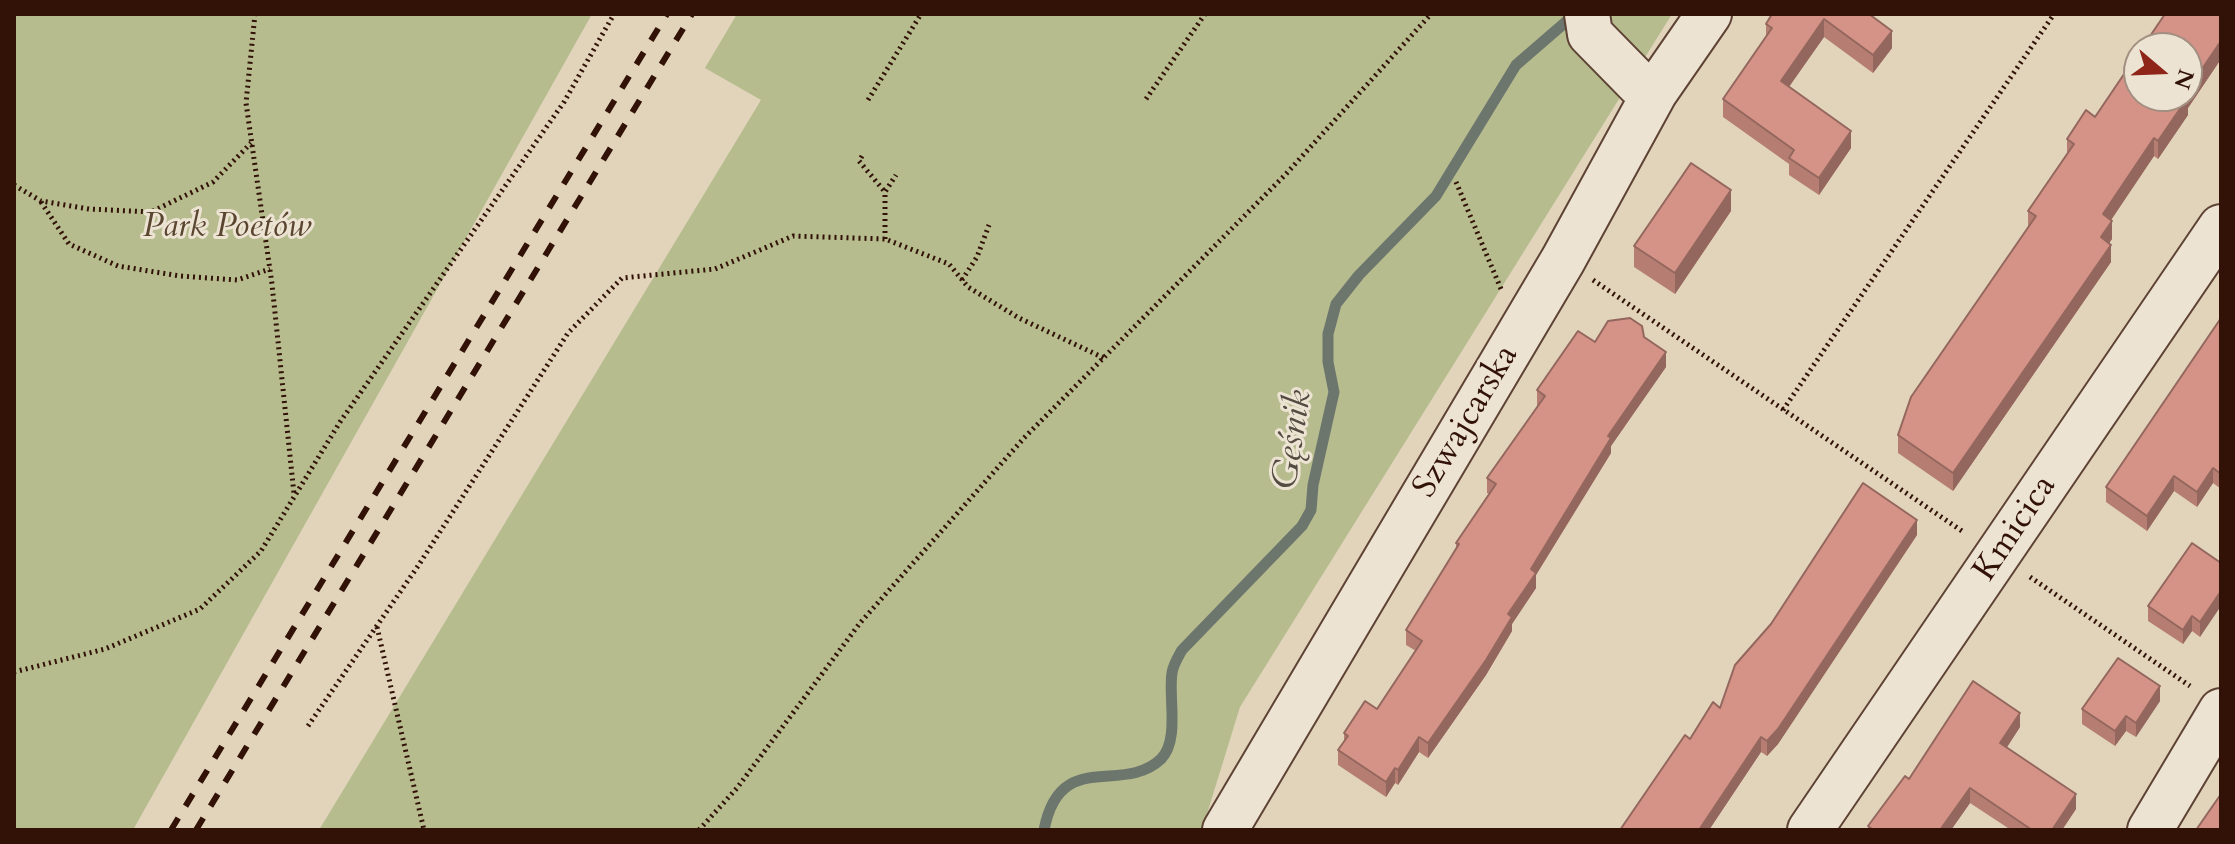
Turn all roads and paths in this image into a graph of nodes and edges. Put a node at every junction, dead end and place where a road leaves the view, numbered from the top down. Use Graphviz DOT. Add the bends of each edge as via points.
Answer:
graph roads {
  1 [pos="255,14"];
  2 [pos="614,14"];
  3 [pos="921,14"];
  4 [pos="1205,14"];
  5 [pos="1431,14"];
  6 [pos="1587,14"];
  7 [pos="1709,14"];
  8 [pos="2054,14"];
  9 [pos="1655,92"];
  10 [pos="1146,99"];
  11 [pos="868,100"];
  12 [pos="252,143"];
  13 [pos="862,156"];
  14 [pos="896,175"];
  15 [pos="1456,182"];
  16 [pos="14,185"];
  17 [pos="885,192"];
  18 [pos="41,201"];
  19 [pos="989,225"];
  20 [pos="2221,227"];
  21 [pos="885,239"];
  22 [pos="1563,260"];
  23 [pos="270,269"];
  24 [pos="1497,276"];
  25 [pos="962,280"];
  26 [pos="1104,358"];
  27 [pos="1783,410"];
  28 [pos="295,495"];
  29 [pos="1998,555"];
  30 [pos="2033,580"];
  31 [pos="377,626"];
  32 [pos="14,672"];
  33 [pos="2206,698"];
  34 [pos="308,726"];
  35 [pos="424,830"];
  36 [pos="699,830"];
  37 [pos="1225,830"];
  38 [pos="1810,830"];
  39 [pos="2150,830"];
  1 -- 12 [label="path" via="246,103"];
  2 -- 28 [label="path" via="564,102 340,422"];
  3 -- 11 [label="path"];
  4 -- 10 [label="path"];
  5 -- 26 [label="path" via="1286,174"];
  6 -- 9 [label="street" via="1590,34 1639,84"];
  7 -- 9 [label="street, Szwajcarska"];
  8 -- 27 [label="path"];
  9 -- 22 [label="street, Szwajcarska"];
  12 -- 18 [label="path" via="213,182 151,212"];
  12 -- 23 [label="path"];
  13 -- 17 [label="path" via="859,161"];
  14 -- 17 [label="path"];
  15 -- 24 [label="path"];
  16 -- 18 [label="path"];
  17 -- 21 [label="path"];
  18 -- 23 [label="path" via="69,244 118,266 237,280"];
  19 -- 25 [label="path"];
  20 -- 29 [label="street, Kmicica"];
  21 -- 25 [label="path" via="949,264"];
  21 -- 31 [label="path" via="793,236 715,269 622,278 568,333"];
  22 -- 27 [label="path"];
  22 -- 37 [label="street, Szwajcarska"];
  23 -- 28 [label="path"];
  25 -- 26 [label="path" via="1019,318"];
  26 -- 36 [label="path" via="1024,438 860,623 737,788"];
  27 -- 29 [label="path"];
  28 -- 32 [label="path" via="261,551 200,609 105,649"];
  29 -- 38 [label="street, Kmicica"];
  30 -- 33 [label="path"];
  31 -- 34 [label="path"];
  31 -- 35 [label="path"];
  33 -- 39 [label="street"];
}
